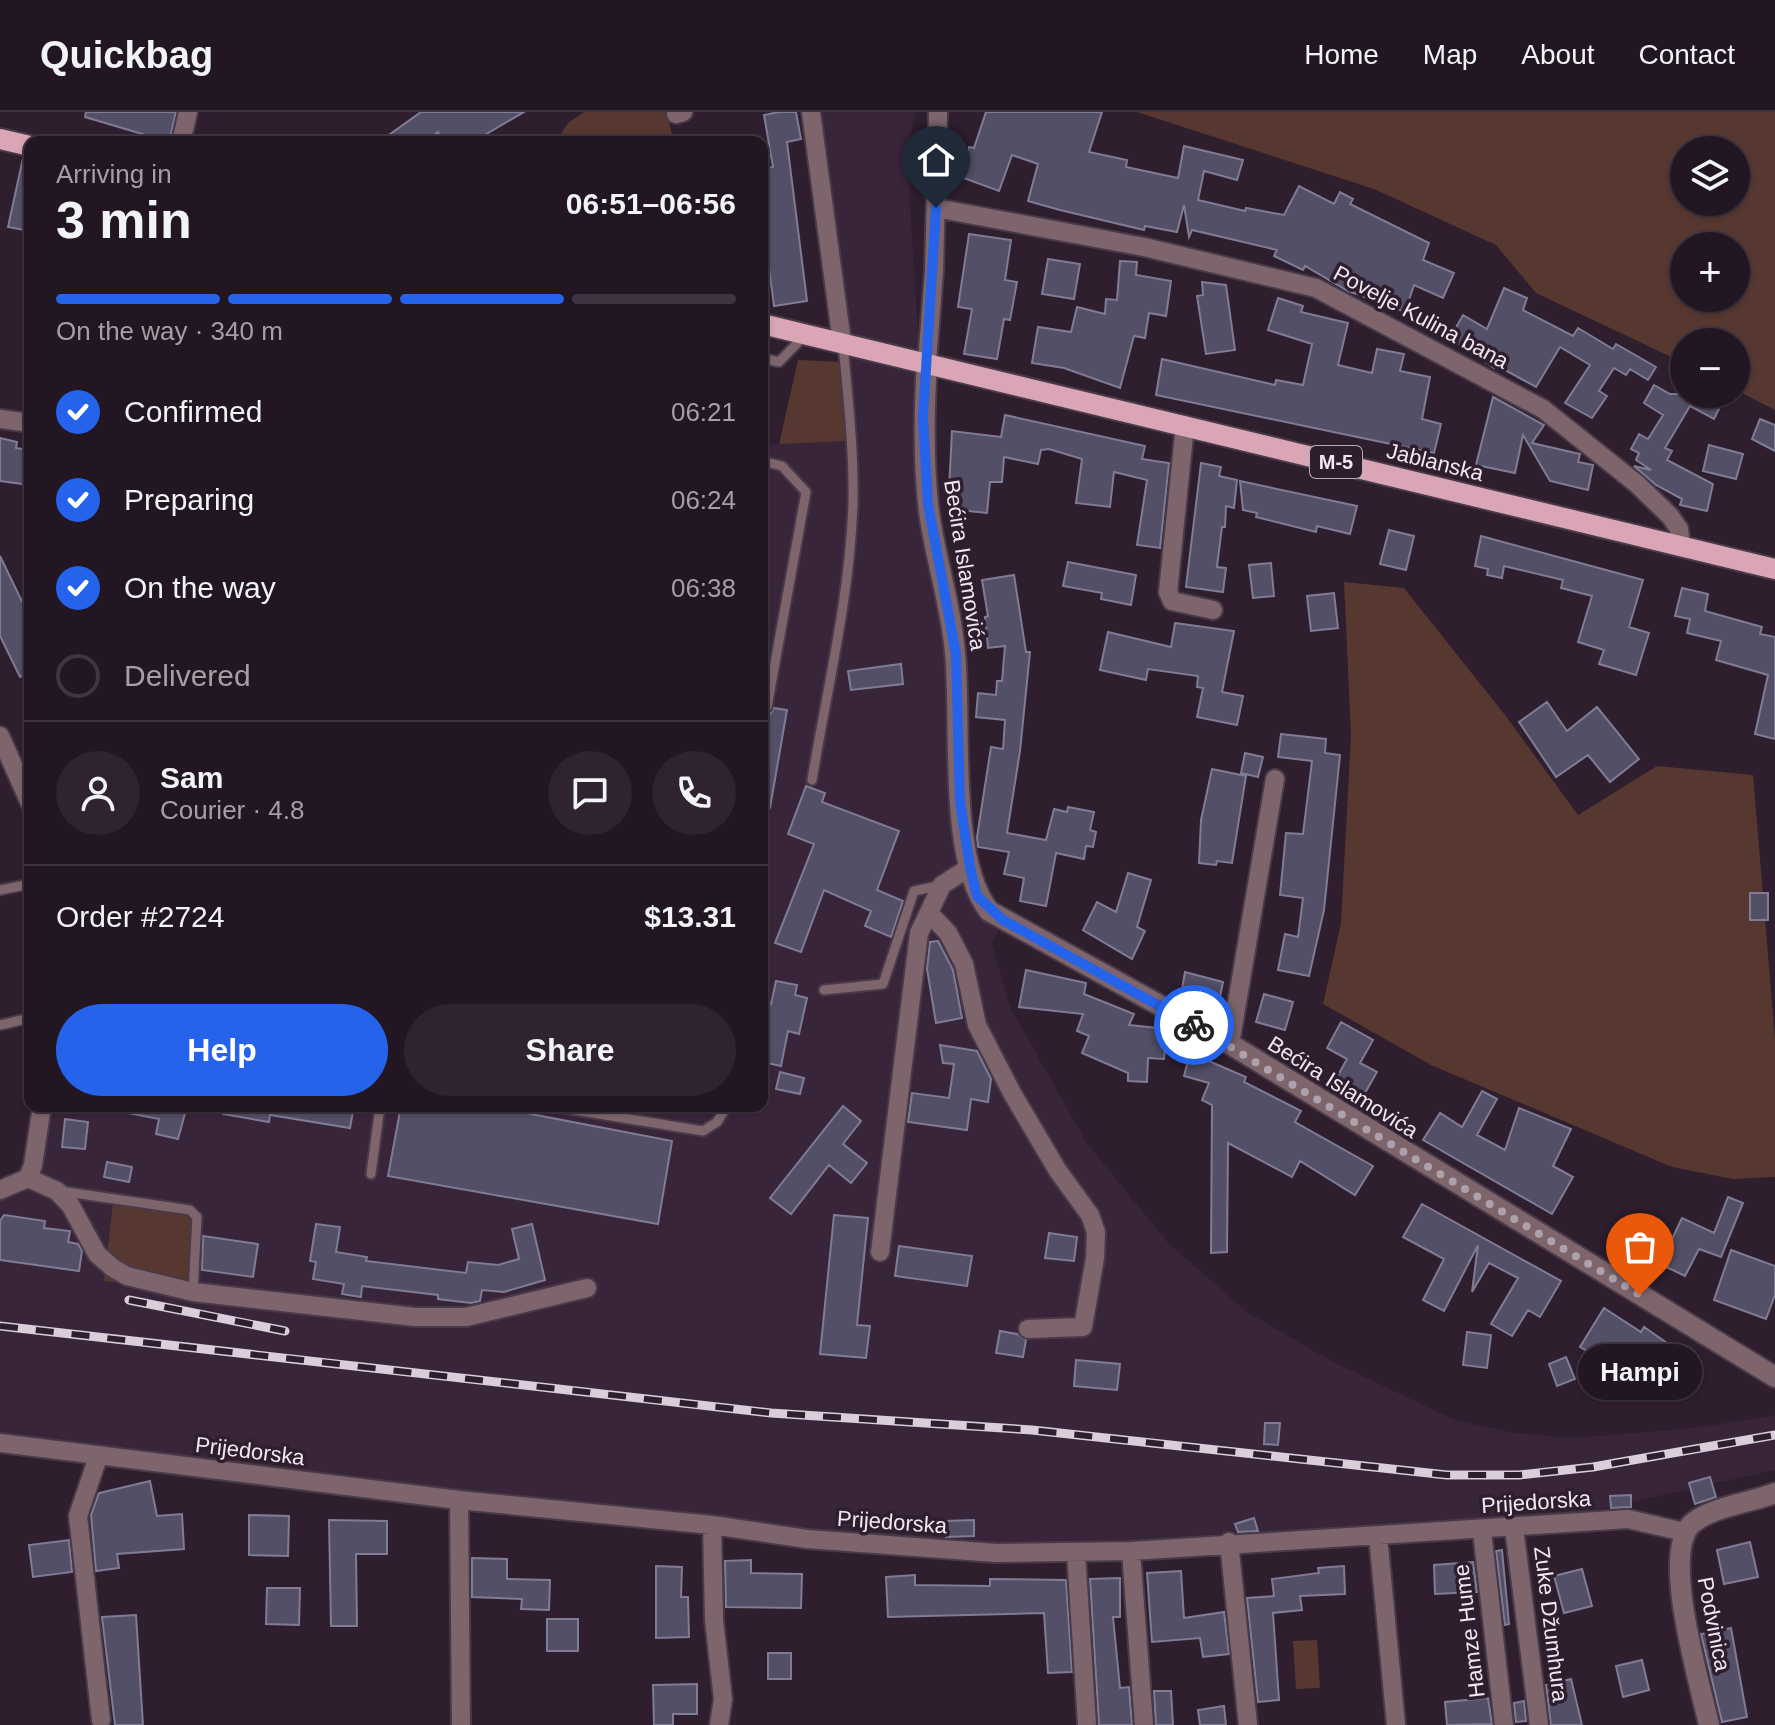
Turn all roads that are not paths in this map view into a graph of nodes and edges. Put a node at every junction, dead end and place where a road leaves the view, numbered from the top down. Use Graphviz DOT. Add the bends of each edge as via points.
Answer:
graph roads {
  1 [pos="188,112"];
  2 [pos="811,112"];
  3 [pos="938,112"];
  4 [pos="182,136"];
  5 [pos="0,139"];
  6 [pos="24,145"];
  7 [pos="936,208"];
  8 [pos="768,325"];
  9 [pos="806,334"];
  10 [pos="842,342"];
  11 [pos="768,359"];
  12 [pos="927,362"];
  13 [pos="0,419"];
  14 [pos="24,422"];
  15 [pos="1185,425"];
  16 [pos="768,462"];
  17 [pos="1681,547"];
  18 [pos="1775,569"];
  19 [pos="1213,610"];
  20 [pos="768,701"];
  21 [pos="0,736"];
  22 [pos="1275,779"];
  23 [pos="812,780"];
  24 [pos="24,790"];
  25 [pos="970,867"];
  26 [pos="24,885"];
  27 [pos="942,885"];
  28 [pos="0,890"];
  29 [pos="931,915"];
  30 [pos="824,990"];
  31 [pos="24,1019"];
  32 [pos="0,1025"];
  33 [pos="1230,1044"];
  34 [pos="41,1112"];
  35 [pos="379,1112"];
  36 [pos="587,1112"];
  37 [pos="723,1112"];
  38 [pos="371,1174"];
  39 [pos="28,1178"];
  40 [pos="0,1190"];
  41 [pos="57,1191"];
  42 [pos="880,1252"];
  43 [pos="587,1288"];
  44 [pos="193,1292"];
  45 [pos="1028,1329"];
  46 [pos="1775,1377"];
  47 [pos="0,1443"];
  48 [pos="98,1457"];
  49 [pos="1775,1493"];
  50 [pos="459,1500"];
  51 [pos="712,1525"];
  52 [pos="1514,1528"];
  53 [pos="1482,1531"];
  54 [pos="1684,1532"];
  55 [pos="1378,1536"];
  56 [pos="1229,1542"];
  57 [pos="1131,1551"];
  58 [pos="1076,1553"];
  59 [pos="101,1720"];
  60 [pos="461,1725"];
  61 [pos="719,1725"];
  62 [pos="1087,1725"];
  63 [pos="1144,1725"];
  64 [pos="1248,1725"];
  65 [pos="1396,1725"];
  66 [pos="1504,1725"];
  67 [pos="1539,1725"];
  68 [pos="1709,1725"];
  1 -- 4 [label="street"];
  2 -- 10 [label="street"];
  3 -- 7 [label="street"];
  5 -- 6 [label="main road"];
  7 -- 12 [label="street"];
  7 -- 17 [label="street, Povelje Kulina bana" via="1144,247 1316,288 1543,409 1670,516 1679,529"];
  8 -- 9 [label="main road, M-5"];
  9 -- 10 [label="main road, M-5"];
  9 -- 11 [label="lane" via="779,362"];
  10 -- 12 [label="main road, Jablanska / M-5"];
  10 -- 23 [label="lane" via="853,504 847,572"];
  12 -- 15 [label="main road, Jablanska / M-5"];
  12 -- 25 [label="street, Bećira Islamovića" via="923,417 928,504 956,654 960,802"];
  13 -- 14 [label="street"];
  15 -- 17 [label="main road, Jablanska / M-5"];
  15 -- 19 [label="street" via="1168,592 1172,601"];
  16 -- 20 [label="lane" via="782,466 806,492"];
  17 -- 18 [label="main road, Jablanska / M-5"];
  21 -- 24 [label="street"];
  22 -- 33 [label="street"];
  25 -- 27 [label="street"];
  25 -- 33 [label="street, Bećira Islamovića" via="977,896 989,911"];
  26 -- 28 [label="lane"];
  27 -- 29 [label="street"];
  27 -- 30 [label="lane" via="914,891 883,984"];
  29 -- 42 [label="street" via="919,933"];
  29 -- 45 [label="street" via="948,933 964,964 977,1025 1096,1232 1083,1327"];
  31 -- 32 [label="lane"];
  33 -- 46 [label="street, Bećira Islamovića"];
  34 -- 39 [label="street"];
  35 -- 38 [label="lane"];
  36 -- 37 [label="lane" via="703,1131"];
  39 -- 40 [label="street"];
  39 -- 41 [label="street"];
  41 -- 44 [label="street" via="97,1254 113,1268"];
  41 -- 44 [label="lane" via="190,1210 197,1217"];
  43 -- 44 [label="street" via="466,1317 399,1315"];
  47 -- 48 [label="street, Prijedorska"];
  48 -- 50 [label="street, Prijedorska"];
  48 -- 59 [label="street" via="78,1516"];
  49 -- 54 [label="street" via="1694,1522"];
  50 -- 51 [label="street, Prijedorska"];
  50 -- 60 [label="street"];
  51 -- 58 [label="street, Prijedorska" via="909,1547"];
  51 -- 61 [label="street" via="723,1699"];
  52 -- 53 [label="street, Prijedorska"];
  52 -- 54 [label="street, Prijedorska" via="1628,1519"];
  52 -- 67 [label="street, Zuke Džumhura"];
  53 -- 55 [label="street, Prijedorska"];
  53 -- 66 [label="street, Hamze Hume"];
  54 -- 68 [label="street, Podvinica" via="1682,1595"];
  55 -- 56 [label="street, Prijedorska"];
  55 -- 65 [label="street"];
  56 -- 57 [label="street, Prijedorska"];
  56 -- 64 [label="street"];
  57 -- 58 [label="street, Prijedorska"];
  57 -- 63 [label="street"];
  58 -- 62 [label="street"];
}
